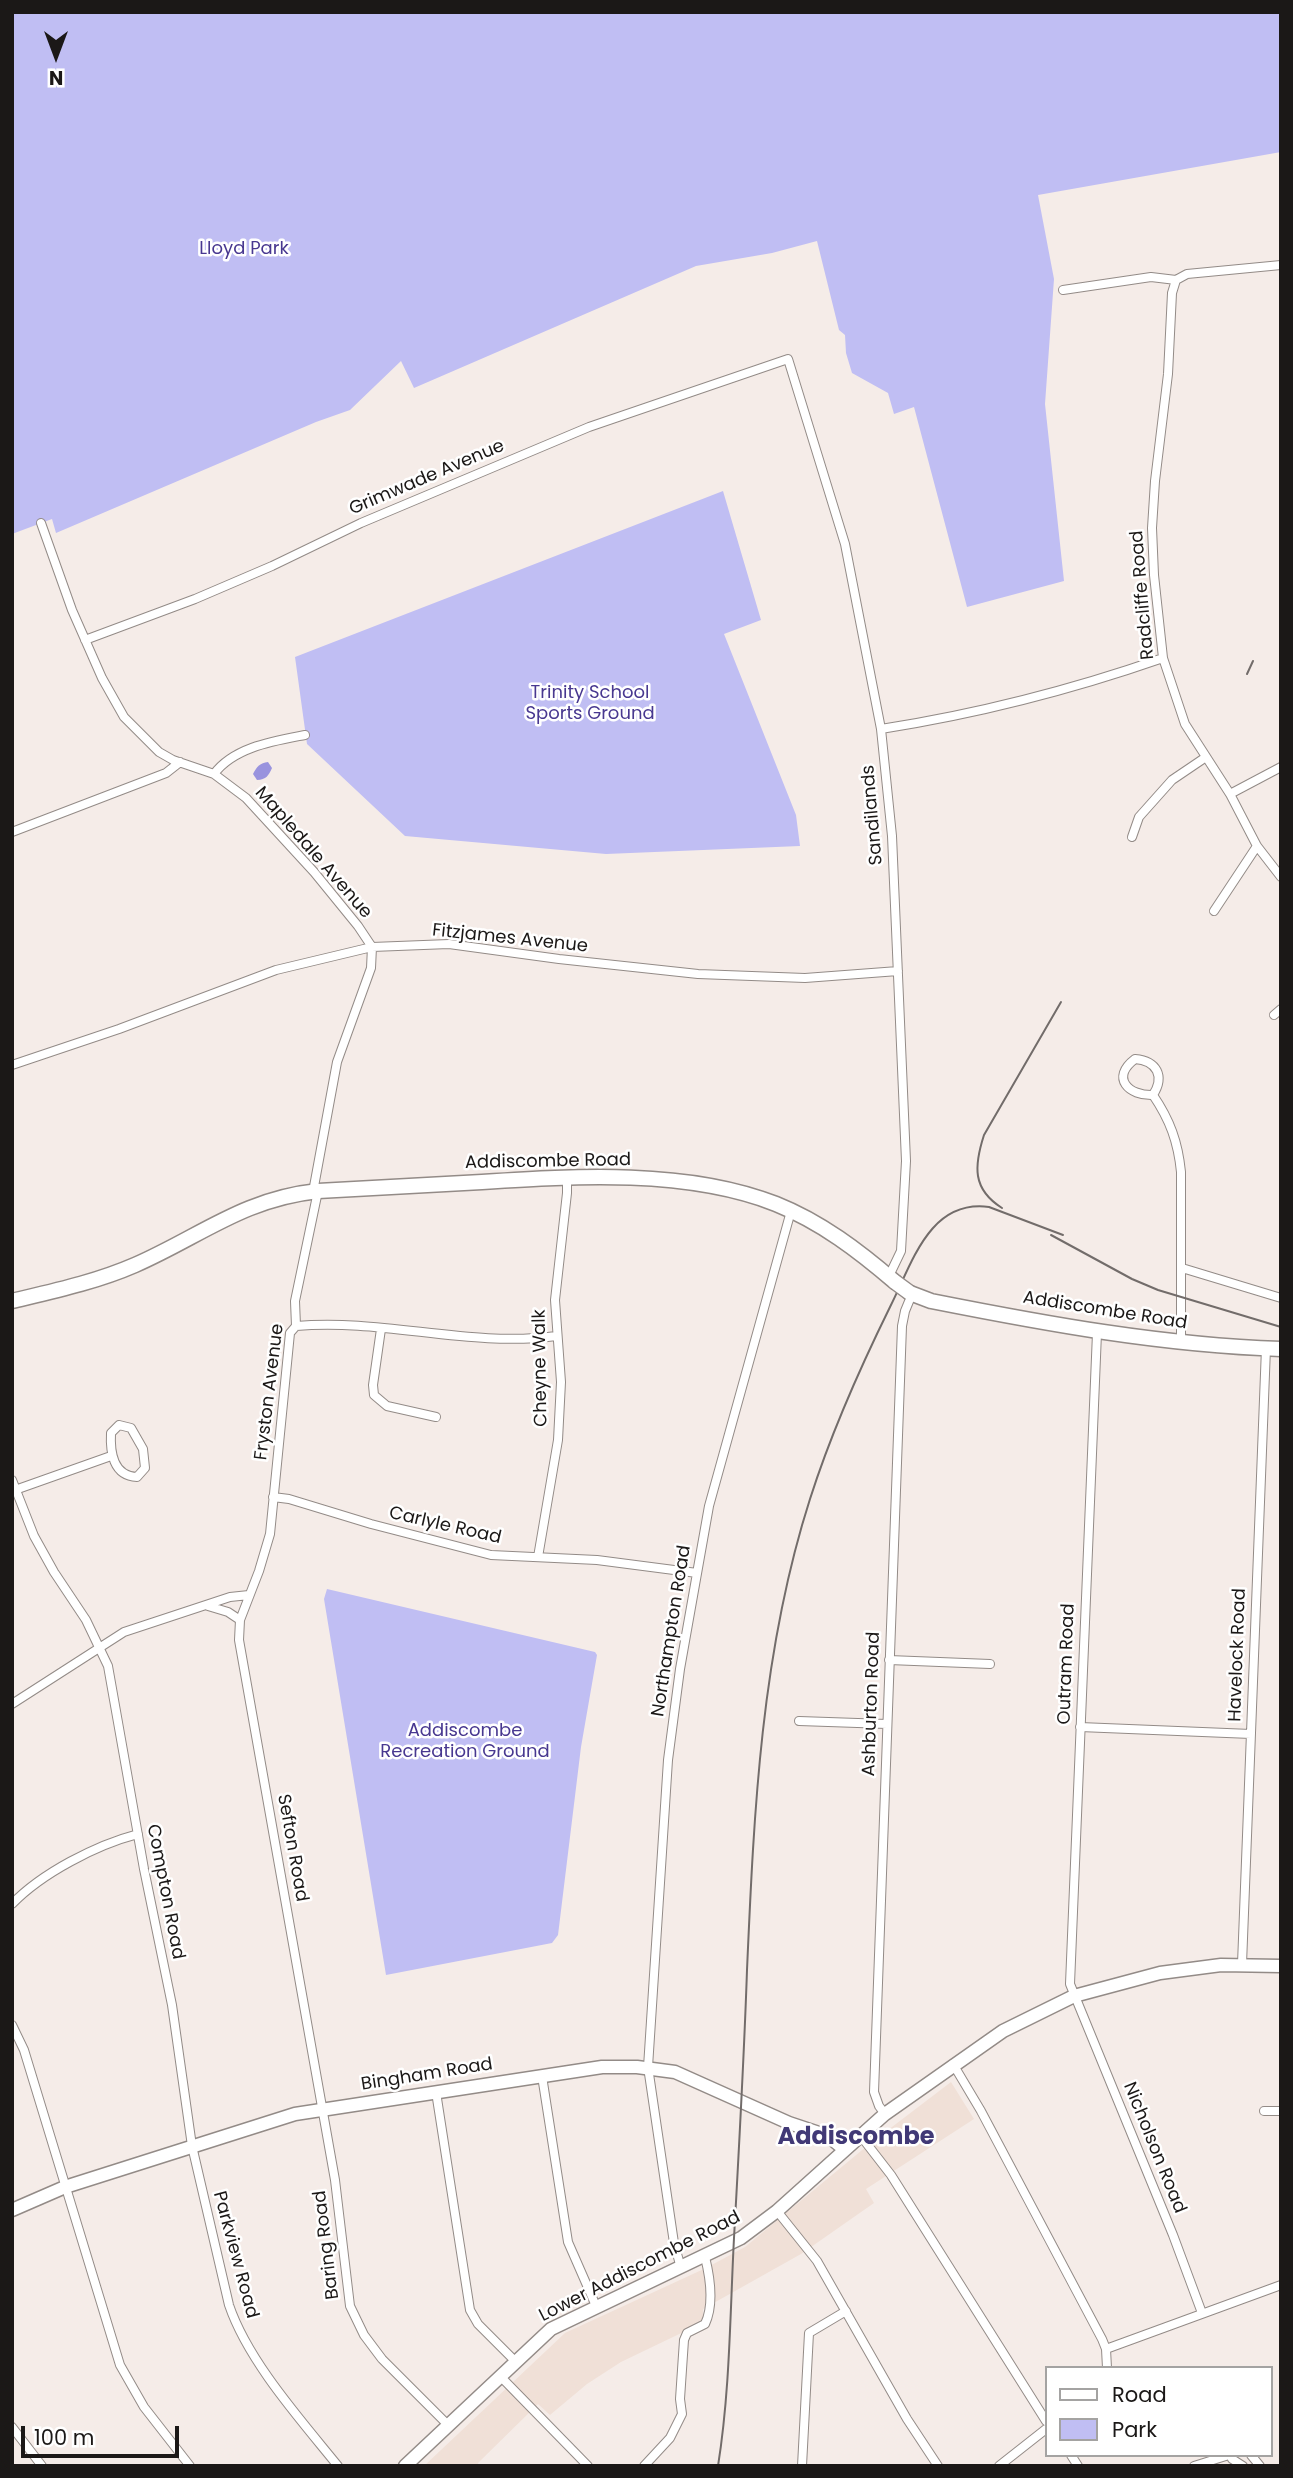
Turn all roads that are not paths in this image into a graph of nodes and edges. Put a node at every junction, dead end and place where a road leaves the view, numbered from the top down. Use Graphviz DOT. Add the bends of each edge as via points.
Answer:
graph roads {
  1 [pos="1281,265"];
  2 [pos="1176,281"];
  3 [pos="1063,290"];
  4 [pos="788,359"];
  5 [pos="41,523"];
  6 [pos="85,640"];
  7 [pos="1163,658"];
  8 [pos="881,729"];
  9 [pos="305,735"];
  10 [pos="1206,757"];
  11 [pos="180,762"];
  12 [pos="1281,767"];
  13 [pos="214,774"];
  14 [pos="1230,794"];
  15 [pos="12,832"];
  16 [pos="1132,838"];
  17 [pos="1257,845"];
  18 [pos="1281,877"];
  19 [pos="1214,911"];
  20 [pos="372,947"];
  21 [pos="898,971"];
  22 [pos="12,1065"];
  23 [pos="1153,1095"];
  24 [pos="567,1177"];
  25 [pos="315,1191"];
  26 [pos="791,1211"];
  27 [pos="1182,1268"];
  28 [pos="892,1279"];
  29 [pos="911,1294"];
  30 [pos="1281,1298"];
  31 [pos="12,1301"];
  32 [pos="296,1326"];
  33 [pos="381,1329"];
  34 [pos="1097,1333"];
  35 [pos="556,1336"];
  36 [pos="1181,1343"];
  37 [pos="1266,1348"];
  38 [pos="1281,1349"];
  39 [pos="436,1417"];
  40 [pos="111,1456"];
  41 [pos="12,1480"];
  42 [pos="15,1490"];
  43 [pos="273,1497"];
  44 [pos="538,1557"];
  45 [pos="697,1573"];
  46 [pos="249,1595"];
  47 [pos="208,1606"];
  48 [pos="240,1620"];
  49 [pos="100,1646"];
  50 [pos="889,1660"];
  51 [pos="990,1664"];
  52 [pos="12,1704"];
  53 [pos="799,1721"];
  54 [pos="887,1724"];
  55 [pos="1080,1727"];
  56 [pos="1251,1734"];
  57 [pos="138,1834"];
  58 [pos="12,1904"];
  59 [pos="1242,1964"];
  60 [pos="1281,1966"];
  61 [pos="1074,1996"];
  62 [pos="12,2025"];
  63 [pos="953,2064"];
  64 [pos="648,2067"];
  65 [pos="542,2076"];
  66 [pos="436,2092"];
  67 [pos="321,2109"];
  68 [pos="1264,2111"];
  69 [pos="1281,2111"];
  70 [pos="885,2114"];
  71 [pos="860,2135"];
  72 [pos="192,2146"];
  73 [pos="844,2149"];
  74 [pos="65,2187"];
  75 [pos="12,2210"];
  76 [pos="777,2211"];
  77 [pos="705,2257"];
  78 [pos="681,2267"];
  79 [pos="1280,2287"];
  80 [pos="596,2306"];
  81 [pos="846,2311"];
  82 [pos="1202,2313"];
  83 [pos="1106,2348"];
  84 [pos="515,2361"];
  85 [pos="1107,2366"];
  86 [pos="500,2376"];
  87 [pos="1044,2418"];
  88 [pos="449,2426"];
  89 [pos="12,2427"];
  90 [pos="1044,2431"];
  91 [pos="1223,2457"];
  92 [pos="414,2463"];
  93 [pos="42,2466"];
  94 [pos="190,2466"];
  95 [pos="338,2466"];
  96 [pos="588,2466"];
  97 [pos="644,2466"];
  98 [pos="802,2466"];
  99 [pos="938,2466"];
  100 [pos="999,2466"];
  101 [pos="1194,2466"];
  1 -- 2 [label="street" via="1187,274"];
  2 -- 3 [label="street" via="1151,277"];
  2 -- 7 [label="street, Radcliffe Road" via="1152,528"];
  4 -- 6 [label="street, Grimwade Avenue" via="589,427 399,506 195,599"];
  4 -- 8 [label="street, Sandilands" via="845,544"];
  5 -- 6 [label="street, Mapledale Avenue"];
  6 -- 11 [label="street, Mapledale Avenue" via="124,717 159,752"];
  7 -- 8 [label="street" via="1017,702"];
  7 -- 10 [label="street, Radcliffe Road" via="1185,724"];
  8 -- 21 [label="street, Sandilands"];
  9 -- 13 [label="street" via="248,750 222,764"];
  10 -- 14 [label="street, Radcliffe Road"];
  10 -- 16 [label="street" via="1172,780 1139,817"];
  11 -- 13 [label="street, Mapledale Avenue"];
  11 -- 15 [label="street" via="166,774"];
  12 -- 14 [label="street"];
  13 -- 20 [label="street, Mapledale Avenue" via="246,798 305,862"];
  14 -- 17 [label="street, Radcliffe Road"];
  17 -- 18 [label="street, Radcliffe Road"];
  17 -- 19 [label="street"];
  20 -- 21 [label="street, Fitzjames Avenue" via="449,944 698,974 805,978"];
  20 -- 22 [label="street, Fitzjames Avenue" via="276,970"];
  20 -- 25 [label="street" via="371,968 337,1062"];
  21 -- 28 [label="street, Sandilands" via="906,1161 903,1239"];
  23 -- 23 [label="street" via="1127,1088 1124,1071 1135,1059 1153,1064 1159,1075"];
  23 -- 27 [label="street" via="1179,1150"];
  24 -- 25 [label="highway, Addiscombe Road"];
  24 -- 26 [label="highway, Addiscombe Road" via="709,1186"];
  24 -- 35 [label="street, Cheyne Walk"];
  25 -- 31 [label="highway, Addiscombe Road" via="240,1210 119,1272"];
  25 -- 32 [label="street, Fryston Avenue" via="295,1301"];
  26 -- 28 [label="highway, Addiscombe Road" via="833,1233"];
  26 -- 45 [label="street, Northampton Road" via="715,1483"];
  27 -- 30 [label="street"];
  27 -- 36 [label="street"];
  28 -- 29 [label="highway, Addiscombe Road, bridge"];
  29 -- 34 [label="highway, Addiscombe Road"];
  29 -- 50 [label="street, Ashburton Road" via="902,1326"];
  32 -- 33 [label="street"];
  32 -- 43 [label="street, Fryston Avenue" via="289,1334"];
  33 -- 35 [label="street" via="475,1337"];
  33 -- 39 [label="street" via="374,1395 387,1406"];
  34 -- 36 [label="highway, Addiscombe Road"];
  34 -- 55 [label="street, Outram Road"];
  35 -- 44 [label="street, Cheyne Walk" via="561,1382 558,1443"];
  36 -- 37 [label="highway, Addiscombe Road"];
  37 -- 38 [label="highway, Addiscombe Road"];
  37 -- 56 [label="street, Havelock Road"];
  40 -- 40 [label="street" via="112,1429 126,1425 138,1437 145,1468 140,1476 129,1476"];
  40 -- 42 [label="street"];
  41 -- 42 [label="street, Compton Road"];
  42 -- 49 [label="street, Compton Road" via="41,1551"];
  43 -- 44 [label="street, Carlyle Road" via="480,1553"];
  43 -- 46 [label="street, Fryston Avenue" via="268,1545"];
  44 -- 45 [label="street, Carlyle Road"];
  45 -- 64 [label="street, Northampton Road" via="667,1768"];
  46 -- 47 [label="street"];
  46 -- 48 [label="street, Sefton Road"];
  47 -- 48 [label="street"];
  47 -- 49 [label="street" via="131,1629"];
  48 -- 67 [label="street, Sefton Road" via="239,1640"];
  49 -- 52 [label="street"];
  49 -- 57 [label="street, Compton Road" via="111,1677"];
  50 -- 51 [label="street"];
  50 -- 54 [label="street, Ashburton Road"];
  53 -- 54 [label="street"];
  54 -- 70 [label="street, Ashburton Road" via="874,2092"];
  55 -- 56 [label="street"];
  55 -- 61 [label="street, Outram Road" via="1070,1984"];
  56 -- 59 [label="street, Havelock Road"];
  57 -- 58 [label="street" via="52,1871"];
  57 -- 72 [label="street, Compton Road" via="172,2006"];
  59 -- 60 [label="main road, Lower Addiscombe Road"];
  59 -- 61 [label="main road, Lower Addiscombe Road" via="1160,1973"];
  61 -- 63 [label="main road, Lower Addiscombe Road" via="1003,2031"];
  61 -- 82 [label="street, Nicholson Road"];
  62 -- 74 [label="street" via="24,2050"];
  63 -- 70 [label="main road, Lower Addiscombe Road"];
  63 -- 83 [label="street"];
  64 -- 65 [label="main road, Bingham Road" via="602,2067"];
  64 -- 73 [label="main road, Bingham Road" via="695,2080 828,2136"];
  64 -- 78 [label="street, Northampton Road"];
  65 -- 66 [label="main road, Bingham Road"];
  65 -- 80 [label="street" via="568,2242"];
  66 -- 67 [label="main road, Bingham Road"];
  66 -- 84 [label="street" via="470,2310"];
  67 -- 72 [label="main road, Bingham Road"];
  67 -- 88 [label="street, Baring Road" via="354,2315 382,2359"];
  68 -- 69 [label="street"];
  70 -- 71 [label="main road, Lower Addiscombe Road"];
  71 -- 73 [label="main road, Lower Addiscombe Road"];
  71 -- 87 [label="street" via="891,2175"];
  72 -- 74 [label="main road, Bingham Road"];
  72 -- 95 [label="street, Parkview Road" via="233,2318 258,2361"];
  73 -- 76 [label="main road, Lower Addiscombe Road"];
  74 -- 75 [label="main road, Bingham Road"];
  74 -- 94 [label="street" via="120,2365 144,2407"];
  76 -- 77 [label="main road, Lower Addiscombe Road"];
  76 -- 81 [label="street" via="817,2261"];
  77 -- 78 [label="main road, Lower Addiscombe Road"];
  77 -- 97 [label="street" via="710,2277 708,2316 705,2324 688,2333 683,2346 682,2414 670,2438"];
  78 -- 80 [label="main road, Lower Addiscombe Road"];
  79 -- 82 [label="street"];
  80 -- 84 [label="main road, Lower Addiscombe Road" via="551,2329"];
  81 -- 98 [label="street" via="809,2333"];
  81 -- 99 [label="street" via="906,2419"];
  82 -- 83 [label="street"];
  83 -- 85 [label="street"];
  84 -- 86 [label="main road, Lower Addiscombe Road"];
  86 -- 88 [label="main road, Lower Addiscombe Road"];
  86 -- 96 [label="street"];
  88 -- 92 [label="main road, Lower Addiscombe Road"];
  89 -- 93 [label="street"];
  90 -- 100 [label="street"];
  91 -- 101 [label="street"];
}
